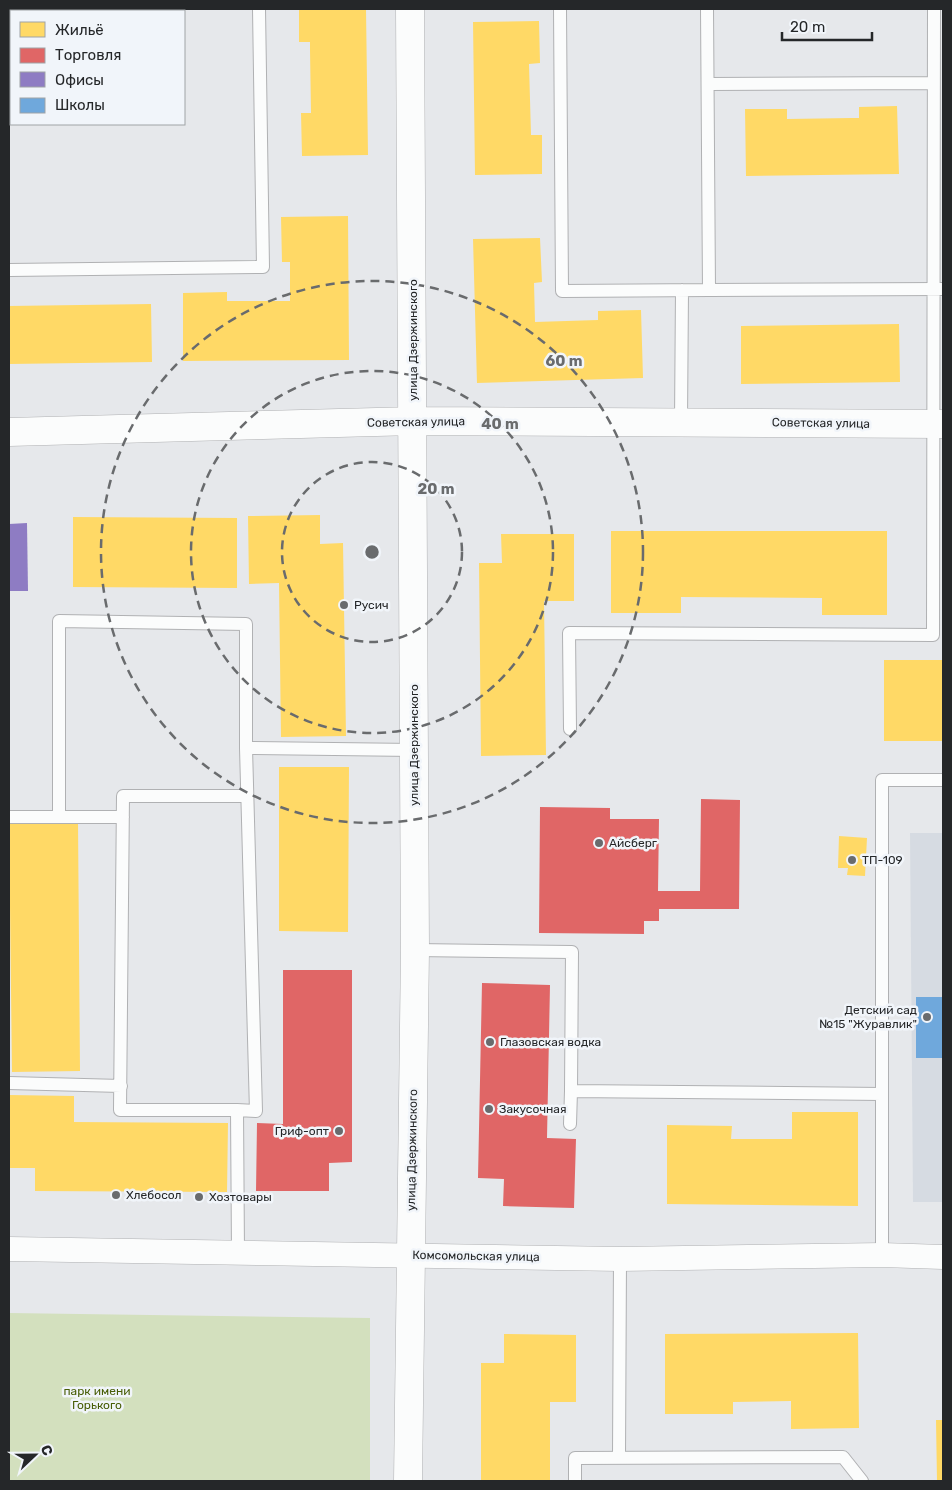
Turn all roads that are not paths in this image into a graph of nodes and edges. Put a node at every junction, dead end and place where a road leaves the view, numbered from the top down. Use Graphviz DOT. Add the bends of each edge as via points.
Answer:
graph roads {
  1 [pos="260,9"];
  2 [pos="410,9"];
  3 [pos="560,9"];
  4 [pos="707,9"];
  5 [pos="934,9"];
  6 [pos="933,83"];
  7 [pos="708,84"];
  8 [pos="9,270"];
  9 [pos="938,289"];
  10 [pos="682,290"];
  11 [pos="709,290"];
  12 [pos="414,421"];
  13 [pos="682,421"];
  14 [pos="938,424"];
  15 [pos="9,432"];
  16 [pos="938,635"];
  17 [pos="570,729"];
  18 [pos="246,748"];
  19 [pos="414,750"];
  20 [pos="943,780"];
  21 [pos="246,796"];
  22 [pos="9,817"];
  23 [pos="59,817"];
  24 [pos="123,817"];
  25 [pos="415,950"];
  26 [pos="9,1084"];
  27 [pos="121,1086"];
  28 [pos="571,1091"];
  29 [pos="882,1094"];
  30 [pos="237,1110"];
  31 [pos="570,1124"];
  32 [pos="9,1248"];
  33 [pos="238,1253"];
  34 [pos="410,1254"];
  35 [pos="882,1255"];
  36 [pos="943,1257"];
  37 [pos="620,1259"];
  38 [pos="619,1458"];
  39 [pos="408,1481"];
  40 [pos="575,1481"];
  41 [pos="862,1481"];
  1 -- 8 [label="lane" via="263,267"];
  2 -- 12 [label="street, улица Дзержинского"];
  3 -- 10 [label="lane" via="562,291"];
  4 -- 7 [label="lane"];
  5 -- 6 [label="lane"];
  6 -- 7 [label="lane"];
  6 -- 9 [label="lane"];
  7 -- 11 [label="lane"];
  9 -- 11 [label="lane"];
  9 -- 14 [label="lane"];
  10 -- 11 [label="lane"];
  10 -- 13 [label="lane"];
  12 -- 13 [label="street, Советская улица"];
  12 -- 15 [label="street, Советская улица"];
  12 -- 19 [label="street, улица Дзержинского"];
  13 -- 14 [label="street, Советская улица"];
  14 -- 16 [label="lane"];
  16 -- 17 [label="lane" via="569,633"];
  18 -- 19 [label="lane"];
  18 -- 21 [label="lane"];
  18 -- 23 [label="lane" via="246,624 59,621"];
  19 -- 25 [label="street, улица Дзержинского"];
  20 -- 29 [label="lane" via="882,780"];
  21 -- 24 [label="lane" via="123,796"];
  21 -- 30 [label="lane" via="256,1111"];
  22 -- 23 [label="lane"];
  23 -- 24 [label="lane"];
  24 -- 27 [label="lane"];
  25 -- 28 [label="lane" via="572,952"];
  25 -- 34 [label="street, улица Дзержинского"];
  26 -- 27 [label="lane"];
  27 -- 30 [label="lane" via="120,1110"];
  28 -- 29 [label="lane"];
  28 -- 31 [label="lane"];
  29 -- 35 [label="lane"];
  30 -- 33 [label="lane"];
  32 -- 33 [label="street, Комсомольская улица"];
  33 -- 34 [label="street, Комсомольская улица"];
  34 -- 37 [label="street, Комсомольская улица"];
  34 -- 39 [label="street, улица Дзержинского"];
  35 -- 36 [label="street, Комсомольская улица"];
  35 -- 37 [label="street, Комсомольская улица"];
  37 -- 38 [label="lane"];
  38 -- 40 [label="lane" via="575,1458"];
  38 -- 41 [label="lane" via="843,1457"];
}
